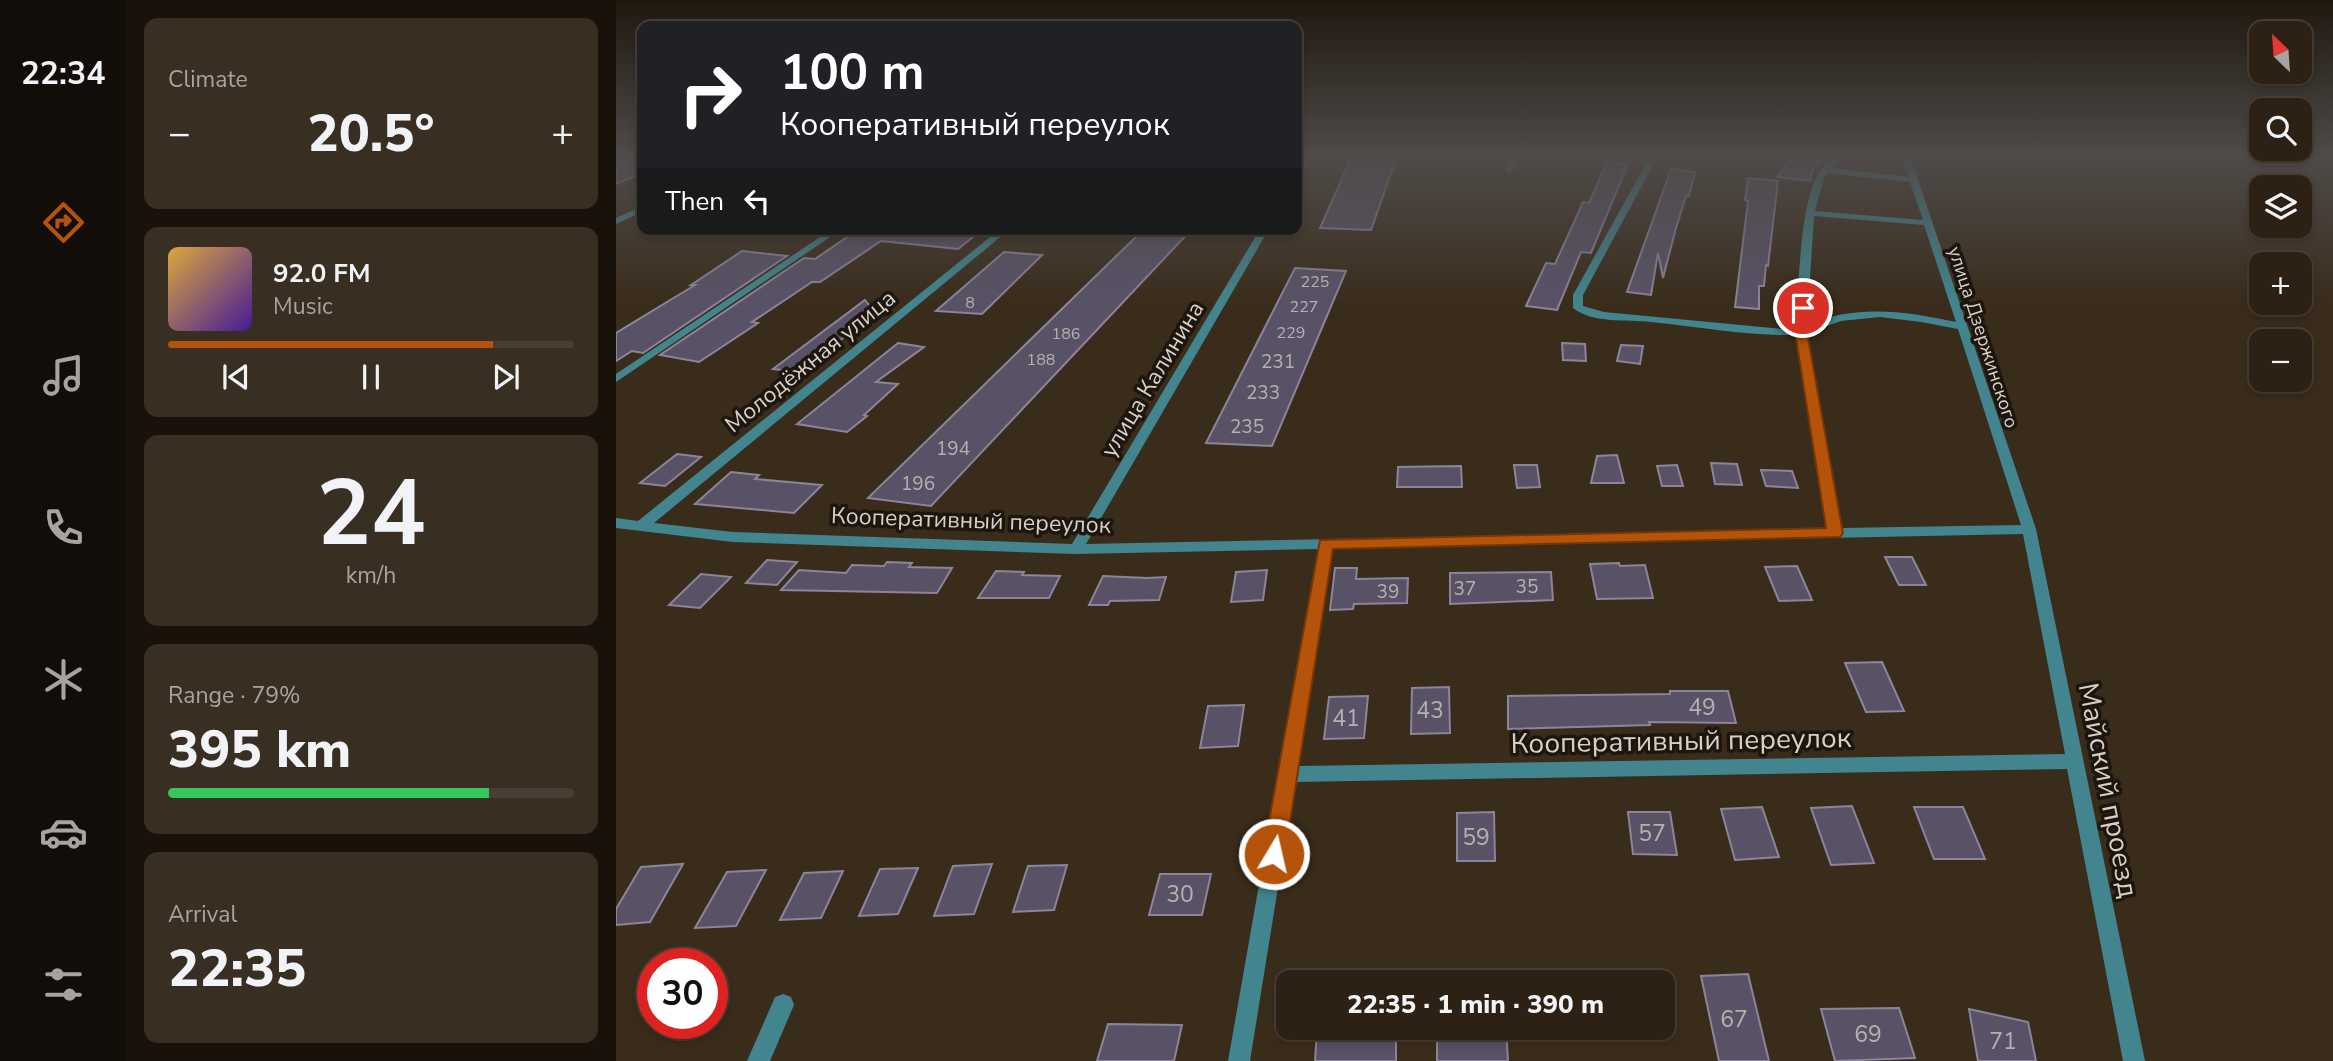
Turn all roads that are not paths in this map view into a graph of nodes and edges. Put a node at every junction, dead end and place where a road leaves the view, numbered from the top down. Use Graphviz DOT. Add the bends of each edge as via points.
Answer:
graph roads {
  1 [pos="1627,206"];
  2 [pos="1812,206"];
  3 [pos="1922,206"];
  4 [pos="637,211"];
  5 [pos="1810,213"];
  6 [pos="616,221"];
  7 [pos="1928,223"];
  8 [pos="829,235"];
  9 [pos="999,235"];
  10 [pos="1261,235"];
  11 [pos="1962,327"];
  12 [pos="1801,332"];
  13 [pos="616,379"];
  14 [pos="616,523"];
  15 [pos="641,526"];
  16 [pos="2029,529"];
  17 [pos="1835,533"];
  18 [pos="1326,544"];
  19 [pos="1076,549"];
  20 [pos="2075,761"];
  21 [pos="1287,774"];
  22 [pos="783,1005"];
  23 [pos="758,1061"];
  24 [pos="1239,1061"];
  25 [pos="2134,1061"];
  1 -- 12 [label="street" via="1578,295 1578,308 1610,318"];
  2 -- 5 [label="street"];
  3 -- 7 [label="street, улица Дзержинского"];
  4 -- 6 [label="street"];
  5 -- 7 [label="street"];
  5 -- 12 [label="street"];
  7 -- 11 [label="street, улица Дзержинского"];
  8 -- 13 [label="street"];
  9 -- 15 [label="street, Молодёжная улица"];
  10 -- 19 [label="street, улица Калинина"];
  11 -- 12 [label="street" via="1920,317 1868,314 1837,318"];
  11 -- 16 [label="street, улица Дзержинского"];
  12 -- 17 [label="street"];
  14 -- 15 [label="street, Кооперативный переулок"];
  15 -- 19 [label="street, Кооперативный переулок" via="733,537"];
  16 -- 17 [label="street, Кооперативный переулок"];
  16 -- 20 [label="street, Майский проезд"];
  17 -- 18 [label="street, Кооперативный переулок"];
  18 -- 19 [label="street, Кооперативный переулок"];
  18 -- 21 [label="street"];
  20 -- 21 [label="street, Кооперативный переулок"];
  20 -- 25 [label="street, Майский проезд"];
  21 -- 24 [label="street"];
  22 -- 23 [label="street"];
}
